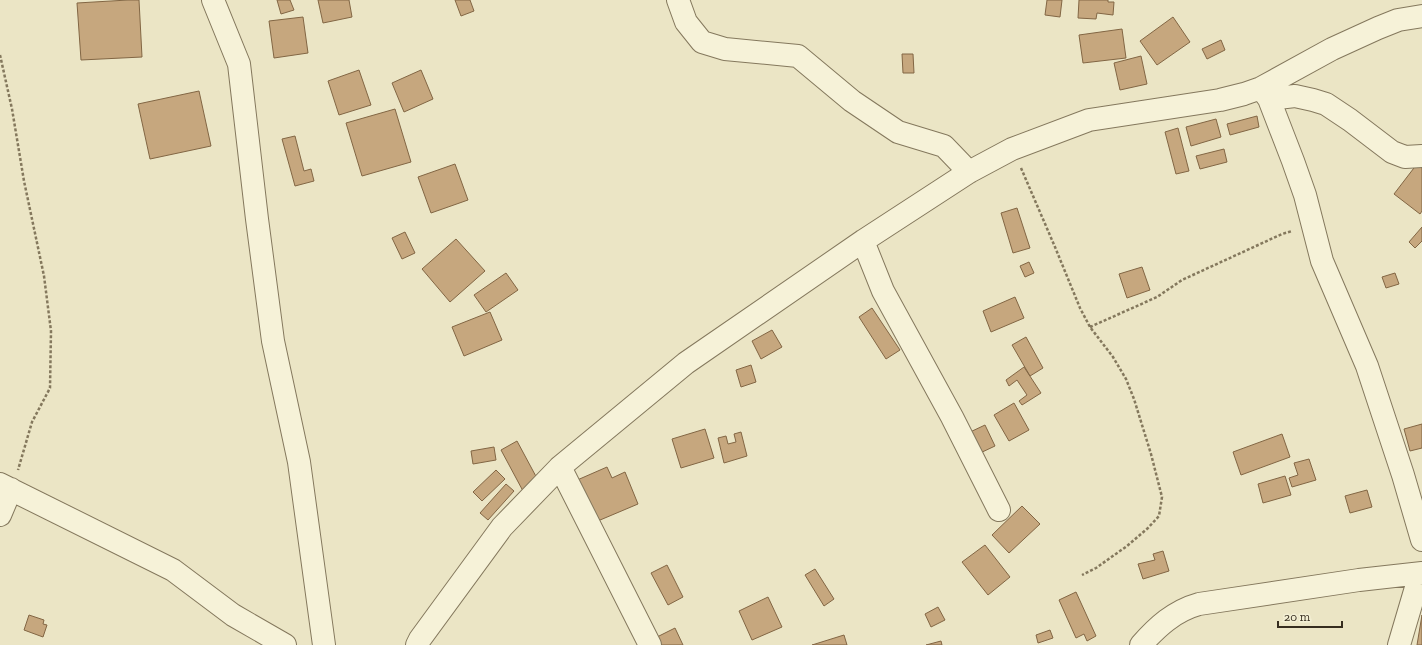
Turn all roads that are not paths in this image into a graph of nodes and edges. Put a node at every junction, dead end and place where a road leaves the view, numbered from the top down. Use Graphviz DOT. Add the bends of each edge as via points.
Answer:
graph roads {
  1 [pos="213,0"];
  2 [pos="678,0"];
  3 [pos="1422,16"];
  4 [pos="1265,93"];
  5 [pos="1422,156"];
  6 [pos="969,172"];
  7 [pos="863,241"];
  8 [pos="560,467"];
  9 [pos="6,486"];
  10 [pos="999,510"];
  11 [pos="0,515"];
  12 [pos="1422,540"];
  13 [pos="1421,574"];
  14 [pos="285,645"];
  15 [pos="324,645"];
  16 [pos="417,645"];
  17 [pos="650,645"];
  18 [pos="1141,645"];
  19 [pos="1399,645"];
  1 -- 15 [label="street" via="239,64 273,342 299,462"];
  2 -- 6 [label="street" via="686,22 702,42 725,49 798,56 852,101 898,132 944,146"];
  3 -- 4 [label="street" via="1398,20 1338,46"];
  4 -- 5 [label="street" via="1295,96 1326,104 1392,152 1405,157"];
  4 -- 6 [label="street" via="1244,94 1089,120 1012,149"];
  4 -- 12 [label="street" via="1305,195 1322,261 1367,366"];
  6 -- 7 [label="street"];
  7 -- 8 [label="street" via="686,363"];
  7 -- 10 [label="street" via="883,290"];
  8 -- 16 [label="street" via="502,527"];
  8 -- 17 [label="street"];
  9 -- 11 [label="street"];
  9 -- 14 [label="street" via="173,570 233,615"];
  13 -- 18 [label="street" via="1352,581 1199,604 1167,619"];
  13 -- 19 [label="street"];
}
